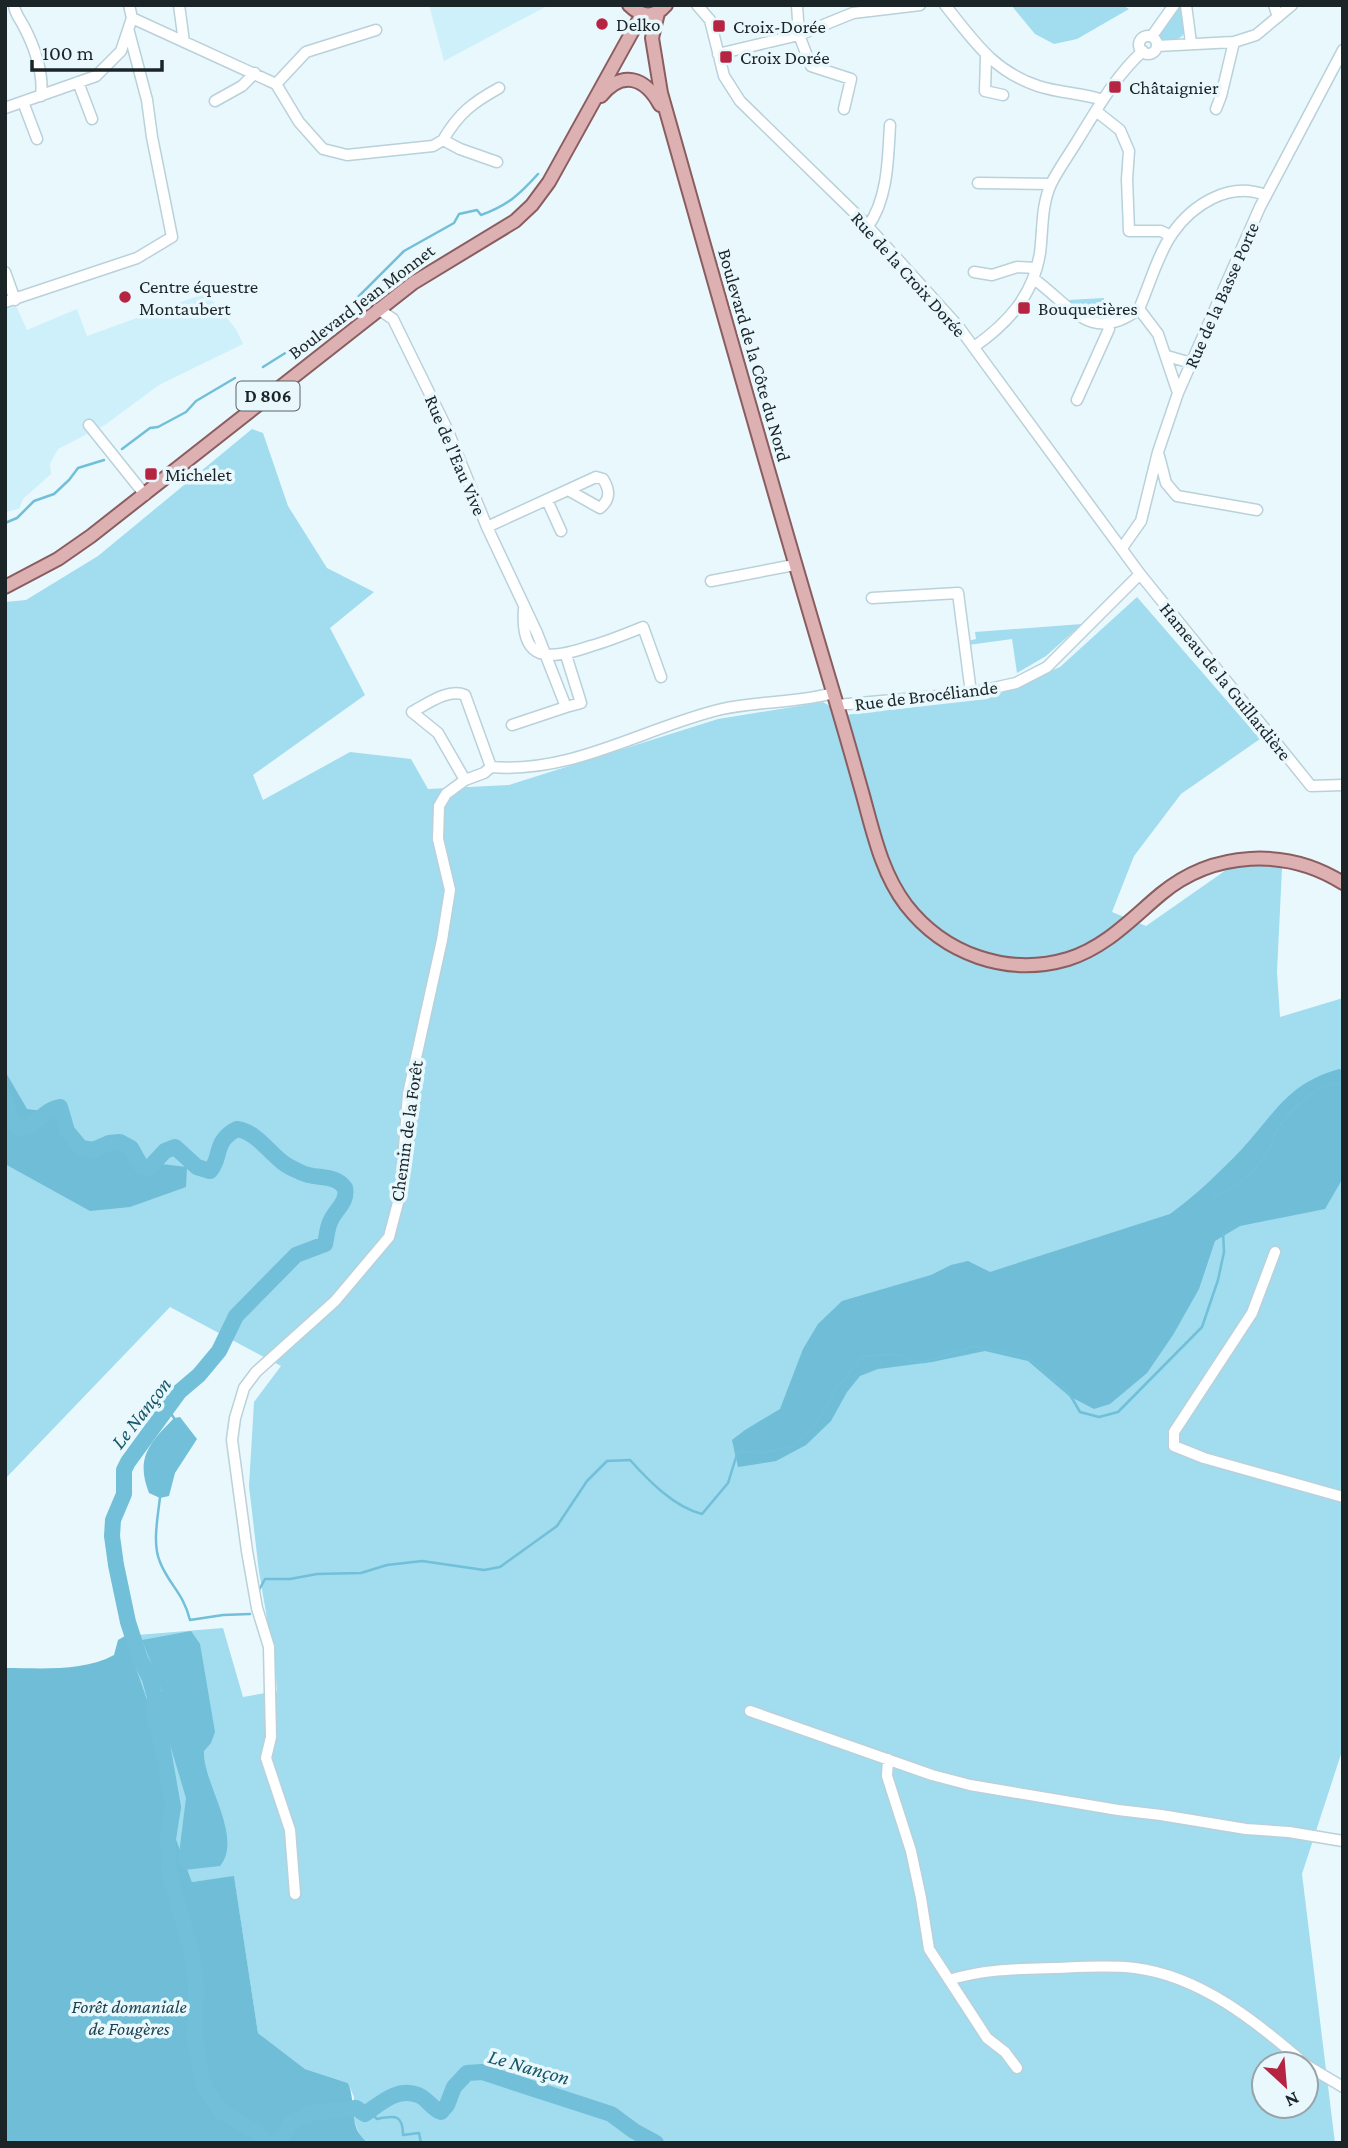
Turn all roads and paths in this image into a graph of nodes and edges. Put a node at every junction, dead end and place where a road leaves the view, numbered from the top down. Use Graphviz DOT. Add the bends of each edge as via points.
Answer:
graph roads {
  1 [pos="14,5"];
  2 [pos="129,5"];
  3 [pos="179,5"];
  4 [pos="629,5"];
  5 [pos="697,5"];
  6 [pos="797,5"];
  7 [pos="920,5"];
  8 [pos="945,5"];
  9 [pos="1174,5"];
  10 [pos="1186,5"];
  11 [pos="1274,5"];
  12 [pos="1292,5"];
  13 [pos="662,9"];
  14 [pos="642,14"];
  15 [pos="1278,17"];
  16 [pos="132,18"];
  17 [pos="376,30"];
  18 [pos="129,32"];
  19 [pos="799,35"];
  20 [pos="1154,41"];
  21 [pos="184,42"];
  22 [pos="1234,42"];
  23 [pos="1191,43"];
  24 [pos="1343,50"];
  25 [pos="1143,51"];
  26 [pos="718,54"];
  27 [pos="986,57"];
  28 [pos="255,73"];
  29 [pos="78,82"];
  30 [pos="276,84"];
  31 [pos="499,88"];
  32 [pos="1003,95"];
  33 [pos="41,96"];
  34 [pos="1103,100"];
  35 [pos="215,101"];
  36 [pos="23,102"];
  37 [pos="5,108"];
  38 [pos="844,109"];
  39 [pos="1216,109"];
  40 [pos="1096,111"];
  41 [pos="92,118"];
  42 [pos="670,124"];
  43 [pos="890,125"];
  44 [pos="37,139"];
  45 [pos="443,140"];
  46 [pos="497,162"];
  47 [pos="558,168"];
  48 [pos="978,183"];
  49 [pos="1051,184"];
  50 [pos="1265,195"];
  51 [pos="868,226"];
  52 [pos="1171,236"];
  53 [pos="1036,268"];
  54 [pos="5,272"];
  55 [pos="974,272"];
  56 [pos="1034,279"];
  57 [pos="10,301"];
  58 [pos="378,309"];
  59 [pos="1139,309"];
  60 [pos="1108,324"];
  61 [pos="974,347"];
  62 [pos="1167,356"];
  63 [pos="1191,363"];
  64 [pos="1178,393"];
  65 [pos="1077,400"];
  66 [pos="89,425"];
  67 [pos="1158,452"];
  68 [pos="568,490"];
  69 [pos="145,495"];
  70 [pos="547,500"];
  71 [pos="1257,510"];
  72 [pos="487,527"];
  73 [pos="561,531"];
  74 [pos="1122,548"];
  75 [pos="794,565"];
  76 [pos="1140,574"];
  77 [pos="711,582"];
  78 [pos="5,587"];
  79 [pos="872,598"];
  80 [pos="566,655"];
  81 [pos="547,657"];
  82 [pos="661,677"];
  83 [pos="971,693"];
  84 [pos="835,699"];
  85 [pos="565,708"];
  86 [pos="512,725"];
  87 [pos="491,767"];
  88 [pos="465,780"];
  89 [pos="1343,785"];
  90 [pos="1343,883"];
  91 [pos="1275,1252"];
  92 [pos="1343,1497"];
  93 [pos="750,1711"];
  94 [pos="888,1759"];
  95 [pos="1343,1841"];
  96 [pos="295,1894"];
  97 [pos="948,1980"];
  98 [pos="1289,2050"];
  99 [pos="1017,2068"];
  100 [pos="1320,2074"];
  101 [pos="1343,2087"];
  1 -- 33 [label="street" via="43,80"];
  2 -- 16 [label="street"];
  3 -- 21 [label="street"];
  4 -- 14 [label="main road"];
  5 -- 26 [label="street, Rue de la Croix Dorée" via="710,20"];
  6 -- 19 [label="street"];
  7 -- 19 [label="street" via="853,13"];
  8 -- 27 [label="street"];
  9 -- 20 [label="street"];
  10 -- 23 [label="street"];
  11 -- 15 [label="street"];
  12 -- 15 [label="street"];
  13 -- 14 [label="main road"];
  13 -- 42 [label="main road, Boulevard de la Côte du Nord" via="652,38"];
  14 -- 47 [label="main road, Boulevard Jean Monnet / D 806"];
  15 -- 22 [label="street" via="1256,35"];
  16 -- 18 [label="street"];
  16 -- 21 [label="street"];
  17 -- 30 [label="street" via="306,52"];
  18 -- 29 [label="street" via="121,51 96,76"];
  18 -- 57 [label="street" via="147,100 172,237 137,258"];
  19 -- 26 [label="street"];
  19 -- 38 [label="street" via="811,66 851,79"];
  20 -- 23 [label="street"];
  20 -- 25 [label="street" via="1150,53"];
  20 -- 25 [label="street" via="1145,36 1140,46"];
  21 -- 28 [label="street"];
  22 -- 23 [label="street"];
  22 -- 39 [label="street"];
  24 -- 50 [label="street, Rue de la Basse Porte"];
  25 -- 34 [label="street"];
  26 -- 51 [label="street, Rue de la Croix Dorée" via="724,76 740,101"];
  27 -- 32 [label="street" via="985,91"];
  27 -- 34 [label="street" via="1039,87"];
  28 -- 30 [label="street"];
  28 -- 35 [label="street"];
  29 -- 33 [label="street"];
  29 -- 41 [label="street"];
  30 -- 45 [label="street" via="299,122 323,149 346,155 433,146"];
  31 -- 45 [label="street" via="458,116"];
  33 -- 36 [label="street"];
  34 -- 40 [label="street"];
  36 -- 37 [label="street"];
  36 -- 44 [label="street"];
  40 -- 49 [label="street"];
  40 -- 52 [label="street" via="1120,130 1129,151 1129,232 1161,231"];
  42 -- 47 [label="main road" via="645,84 627,78 603,92"];
  42 -- 75 [label="main road, Boulevard de la Côte du Nord"];
  43 -- 51 [label="street" via="880,204"];
  45 -- 46 [label="street"];
  47 -- 58 [label="main road, Boulevard Jean Monnet / D 806" via="515,221 445,261"];
  48 -- 49 [label="street"];
  49 -- 53 [label="street"];
  50 -- 52 [label="street" via="1239,190 1213,197"];
  50 -- 63 [label="street, Rue de la Basse Porte"];
  51 -- 61 [label="street, Rue de la Croix Dorée"];
  52 -- 59 [label="street"];
  53 -- 55 [label="street" via="1017,267 992,275"];
  53 -- 56 [label="street"];
  54 -- 57 [label="street"];
  56 -- 60 [label="street" via="1076,316"];
  56 -- 61 [label="street" via="997,331"];
  58 -- 69 [label="main road, Boulevard Jean Monnet / D 806"];
  58 -- 72 [label="street, Rue de l'Eau Vive" via="393,319 402,335"];
  59 -- 60 [label="street"];
  59 -- 62 [label="street" via="1158,334"];
  60 -- 65 [label="street"];
  61 -- 74 [label="street, Rue de la Croix Dorée"];
  62 -- 63 [label="street"];
  62 -- 64 [label="street"];
  63 -- 64 [label="street, Rue de la Basse Porte"];
  64 -- 67 [label="street, Rue de la Basse Porte"];
  66 -- 69 [label="street"];
  67 -- 71 [label="street" via="1166,482 1177,496"];
  67 -- 74 [label="street, Rue de la Basse Porte" via="1141,521"];
  68 -- 70 [label="street"];
  69 -- 78 [label="main road, Boulevard Jean Monnet / D 806" via="58,559"];
  70 -- 72 [label="street"];
  70 -- 73 [label="street"];
  72 -- 81 [label="street, Rue de l'Eau Vive"];
  74 -- 76 [label="street, Hameau de la Guillardière"];
  75 -- 77 [label="street"];
  75 -- 84 [label="main road, Boulevard de la Côte du Nord"];
  76 -- 83 [label="street, Rue de Brocéliande" via="1047,667 1016,683"];
  76 -- 89 [label="street, Hameau de la Guillardière" via="1311,786"];
  79 -- 83 [label="street" via="958,593"];
  80 -- 81 [label="street"];
  80 -- 82 [label="street" via="643,628"];
  80 -- 85 [label="street" via="581,703"];
  81 -- 85 [label="street, Rue de l'Eau Vive"];
  83 -- 84 [label="street, Rue de Brocéliande"];
  84 -- 87 [label="street, Chemin de la Forêt" via="722,709 568,761"];
  84 -- 90 [label="main road, Boulevard de la Côte du Nord" via="889,879 918,920 965,953 1014,964 1066,959 1094,949 1184,878 1232,860 1282,859"];
  85 -- 86 [label="street"];
  87 -- 88 [label="street, Chemin de la Forêt"];
  87 -- 88 [label="street" via="465,695 446,694 412,712 438,733"];
  88 -- 96 [label="street, Chemin de la Forêt" via="446,794 439,806 438,839 450,890 408,1094 401,1191 389,1237 335,1301 256,1372 244,1388 233,1429 247,1551 269,1647 271,1737 266,1758 290,1830"];
  91 -- 92 [label="street" via="1252,1313 1174,1432 1174,1446"];
  93 -- 94 [label="street"];
  94 -- 95 [label="street" via="970,1785"];
  94 -- 97 [label="street" via="887,1776 911,1851 929,1949"];
  97 -- 98 [label="street" via="996,1969 1137,1968 1204,1990"];
  97 -- 99 [label="street" via="987,2038"];
  100 -- 101 [label="street"];
}
